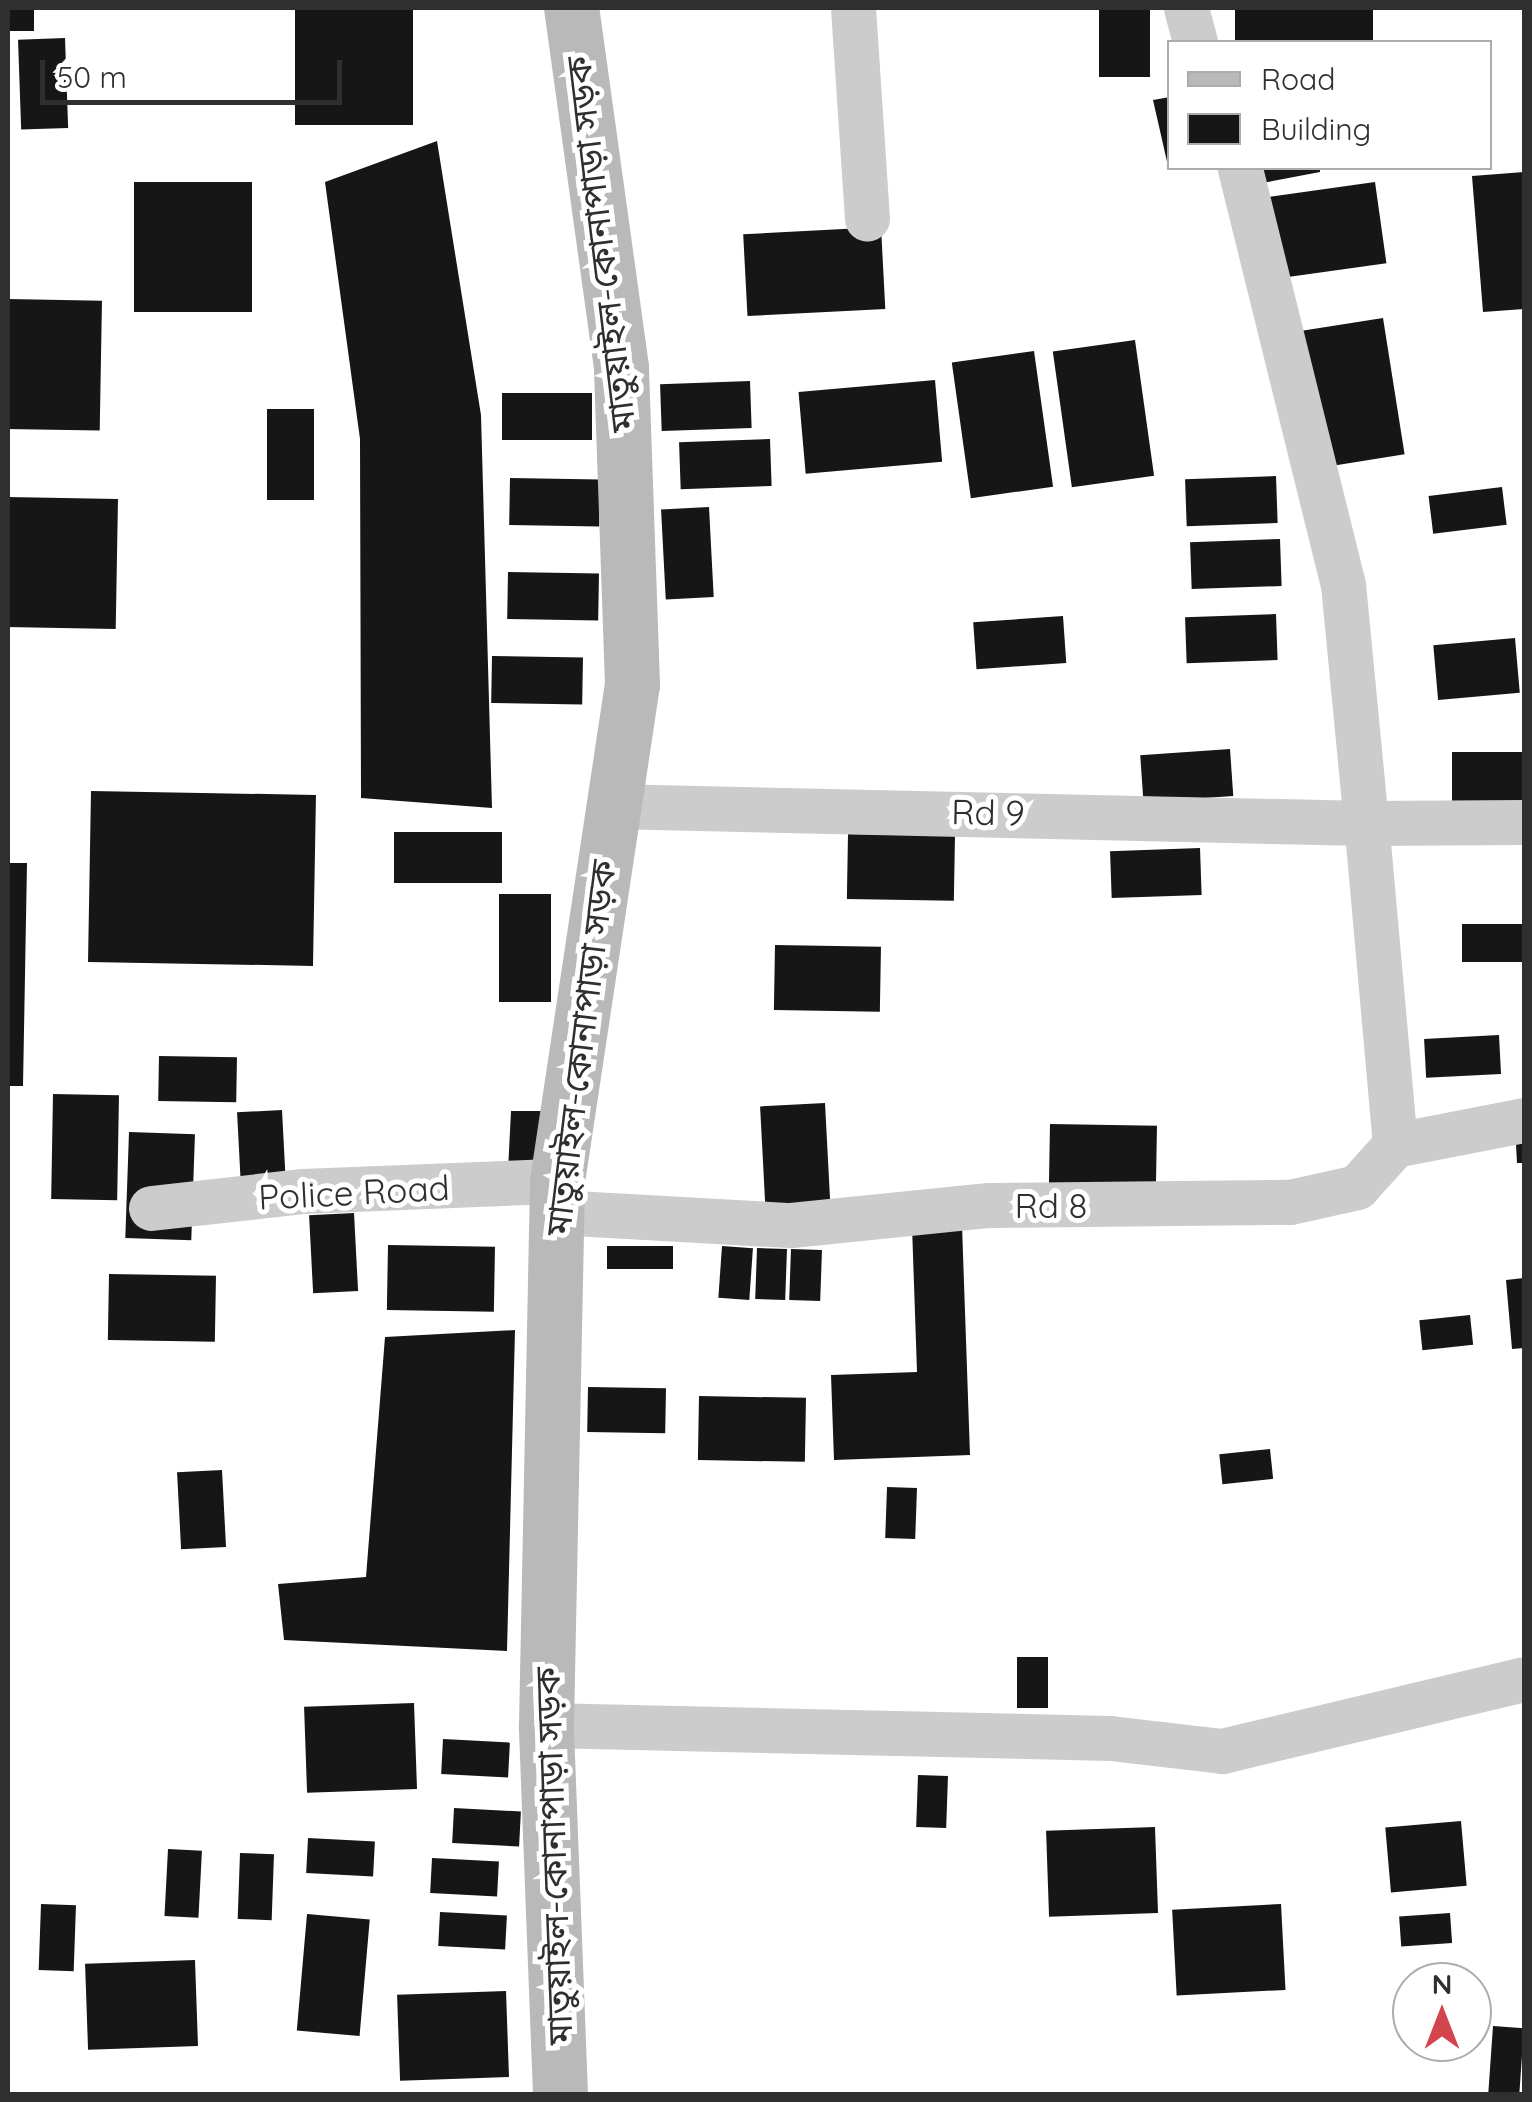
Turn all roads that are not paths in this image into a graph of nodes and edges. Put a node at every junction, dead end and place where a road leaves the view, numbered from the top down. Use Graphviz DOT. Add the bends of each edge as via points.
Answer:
graph roads {
  1 [pos="571,8"];
  2 [pos="853,8"];
  3 [pos="1186,8"];
  4 [pos="1194,40"];
  5 [pos="1240,170"];
  6 [pos="867,219"];
  7 [pos="609,806"];
  8 [pos="1524,822"];
  9 [pos="1366,823"];
  10 [pos="1524,1120"];
  11 [pos="1395,1145"];
  12 [pos="557,1197"];
  13 [pos="151,1208"];
  14 [pos="1524,1679"];
  15 [pos="546,1725"];
  16 [pos="560,2094"];
  1 -- 7 [label="main road, মাতুয়াইল-কোনাপাড়া সড়ক" via="621,366 632,684"];
  2 -- 6 [label="street"];
  3 -- 4 [label="street"];
  5 -- 9 [label="street" via="1342,586"];
  7 -- 9 [label="street, Rd 9"];
  7 -- 12 [label="main road, মাতুয়াইল-কোনাপাড়া সড়ক"];
  8 -- 9 [label="street, Rd 9"];
  9 -- 11 [label="street"];
  10 -- 11 [label="street"];
  11 -- 12 [label="street, Rd 8" via="1358,1187 1290,1202 989,1205 791,1225"];
  12 -- 13 [label="street, Police Road" via="303,1191"];
  12 -- 15 [label="main road, মাতুয়াইল-কোনাপাড়া সড়ক"];
  14 -- 15 [label="street" via="1222,1751 1110,1738"];
  15 -- 16 [label="main road, মাতুয়াইল-কোনাপাড়া সড়ক"];
}
